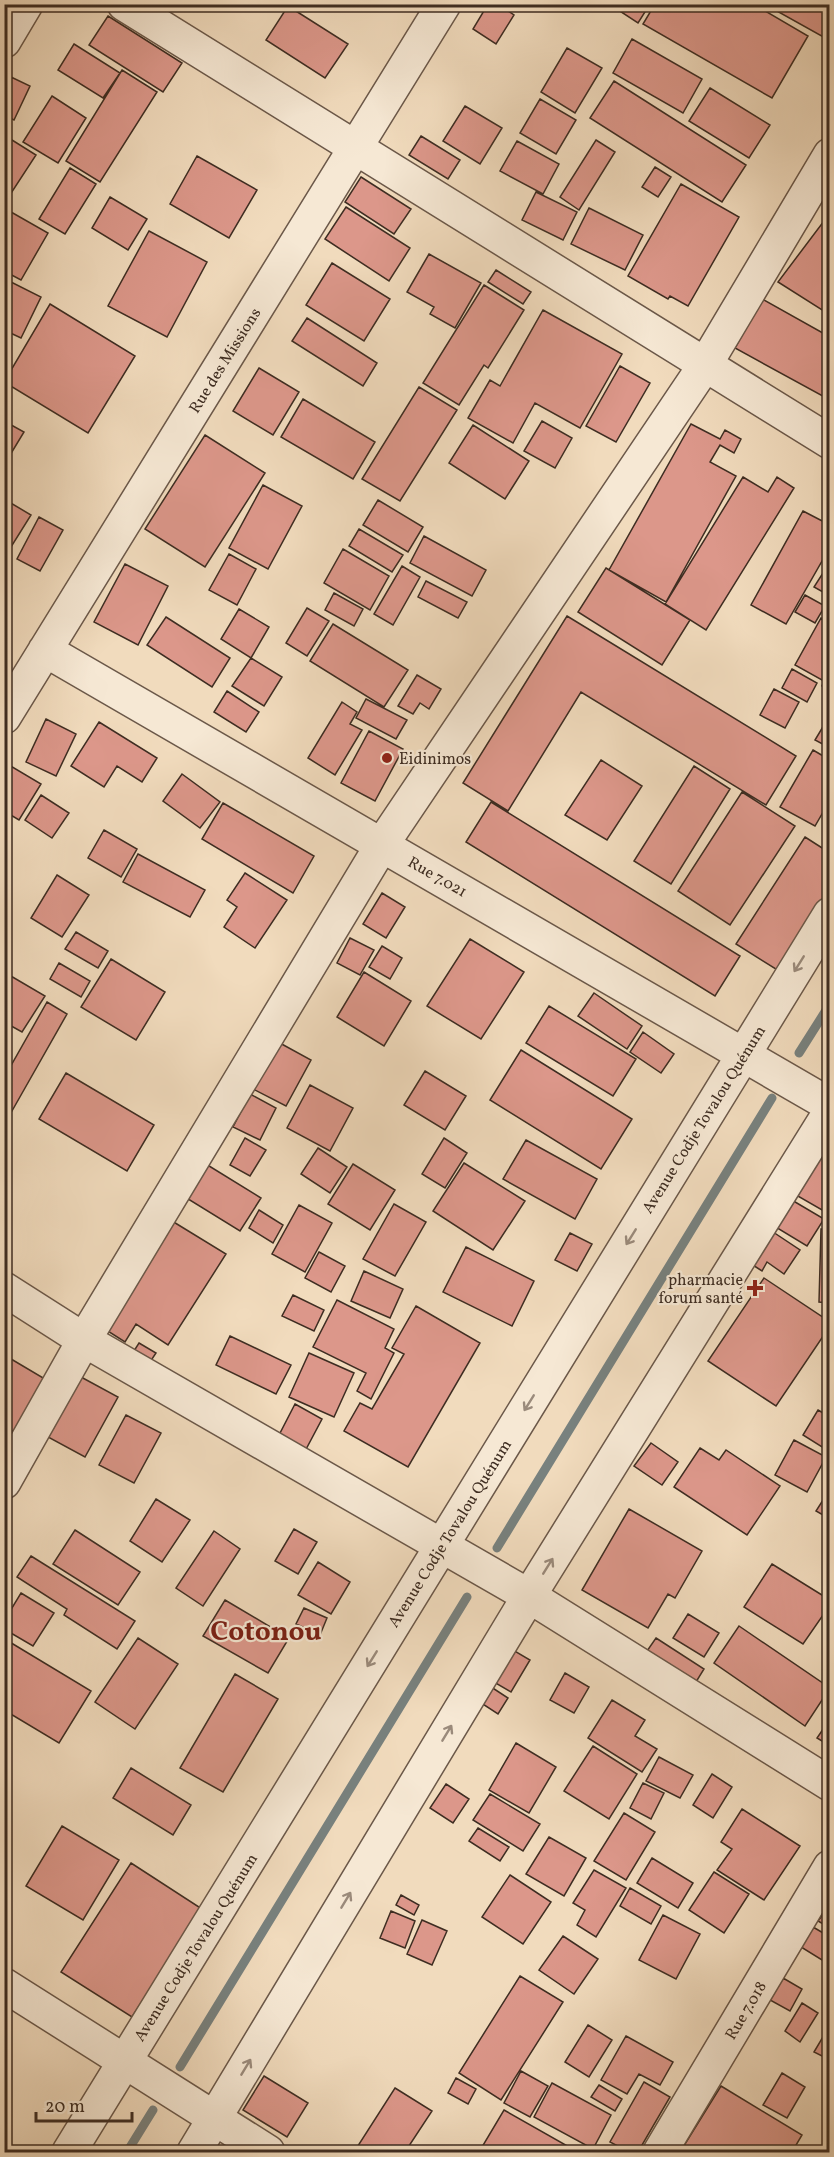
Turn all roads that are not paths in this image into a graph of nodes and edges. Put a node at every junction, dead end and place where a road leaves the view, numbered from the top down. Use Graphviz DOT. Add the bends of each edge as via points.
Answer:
graph roads {
  1 [pos="26,4"];
  2 [pos="124,4"];
  3 [pos="444,4"];
  4 [pos="4,41"];
  5 [pos="355,148"];
  6 [pos="830,155"];
  7 [pos="705,365"];
  8 [pos="830,442"];
  9 [pos="45,650"];
  10 [pos="4,717"];
  11 [pos="383,843"];
  12 [pos="830,914"];
  13 [pos="743,1054"];
  14 [pos="830,1105"];
  15 [pos="830,1112"];
  16 [pos="4,1289"];
  17 [pos="84,1340"];
  18 [pos="4,1482"];
  19 [pos="442,1545"];
  20 [pos="529,1596"];
  21 [pos="830,1784"];
  22 [pos="830,1867"];
  23 [pos="4,1985"];
  24 [pos="125,2060"];
  25 [pos="214,2120"];
  26 [pos="69,2152"];
  27 [pos="194,2152"];
  28 [pos="268,2152"];
  29 [pos="660,2152"];
  1 -- 4 [label="street"];
  2 -- 5 [label="street"];
  3 -- 5 [label="street, Rue des Missions"];
  5 -- 7 [label="street"];
  5 -- 9 [label="street, Rue des Missions"];
  6 -- 7 [label="street"];
  7 -- 8 [label="street"];
  7 -- 11 [label="street"];
  9 -- 10 [label="street, Rue des Missions"];
  9 -- 11 [label="street, Rue 7.021"];
  11 -- 13 [label="street, Rue 7.021"];
  11 -- 17 [label="street"];
  12 -- 13 [label="street, Avenue Codje Tovalou Quénum, one-way"];
  13 -- 14 [label="street, Rue 7.021"];
  13 -- 19 [label="street, Avenue Codje Tovalou Quénum, one-way"];
  20 -- 15 [label="street, one-way"];
  16 -- 17 [label="street"];
  17 -- 18 [label="street"];
  17 -- 19 [label="street"];
  19 -- 20 [label="street"];
  19 -- 24 [label="street, Avenue Codje Tovalou Quénum, one-way"];
  20 -- 21 [label="street"];
  25 -- 20 [label="street, one-way"];
  22 -- 29 [label="street, Rue 7.018"];
  23 -- 24 [label="street"];
  24 -- 25 [label="street"];
  24 -- 26 [label="street, Avenue Codje Tovalou Quénum"];
  25 -- 27 [label="street"];
  25 -- 28 [label="street"];
}
